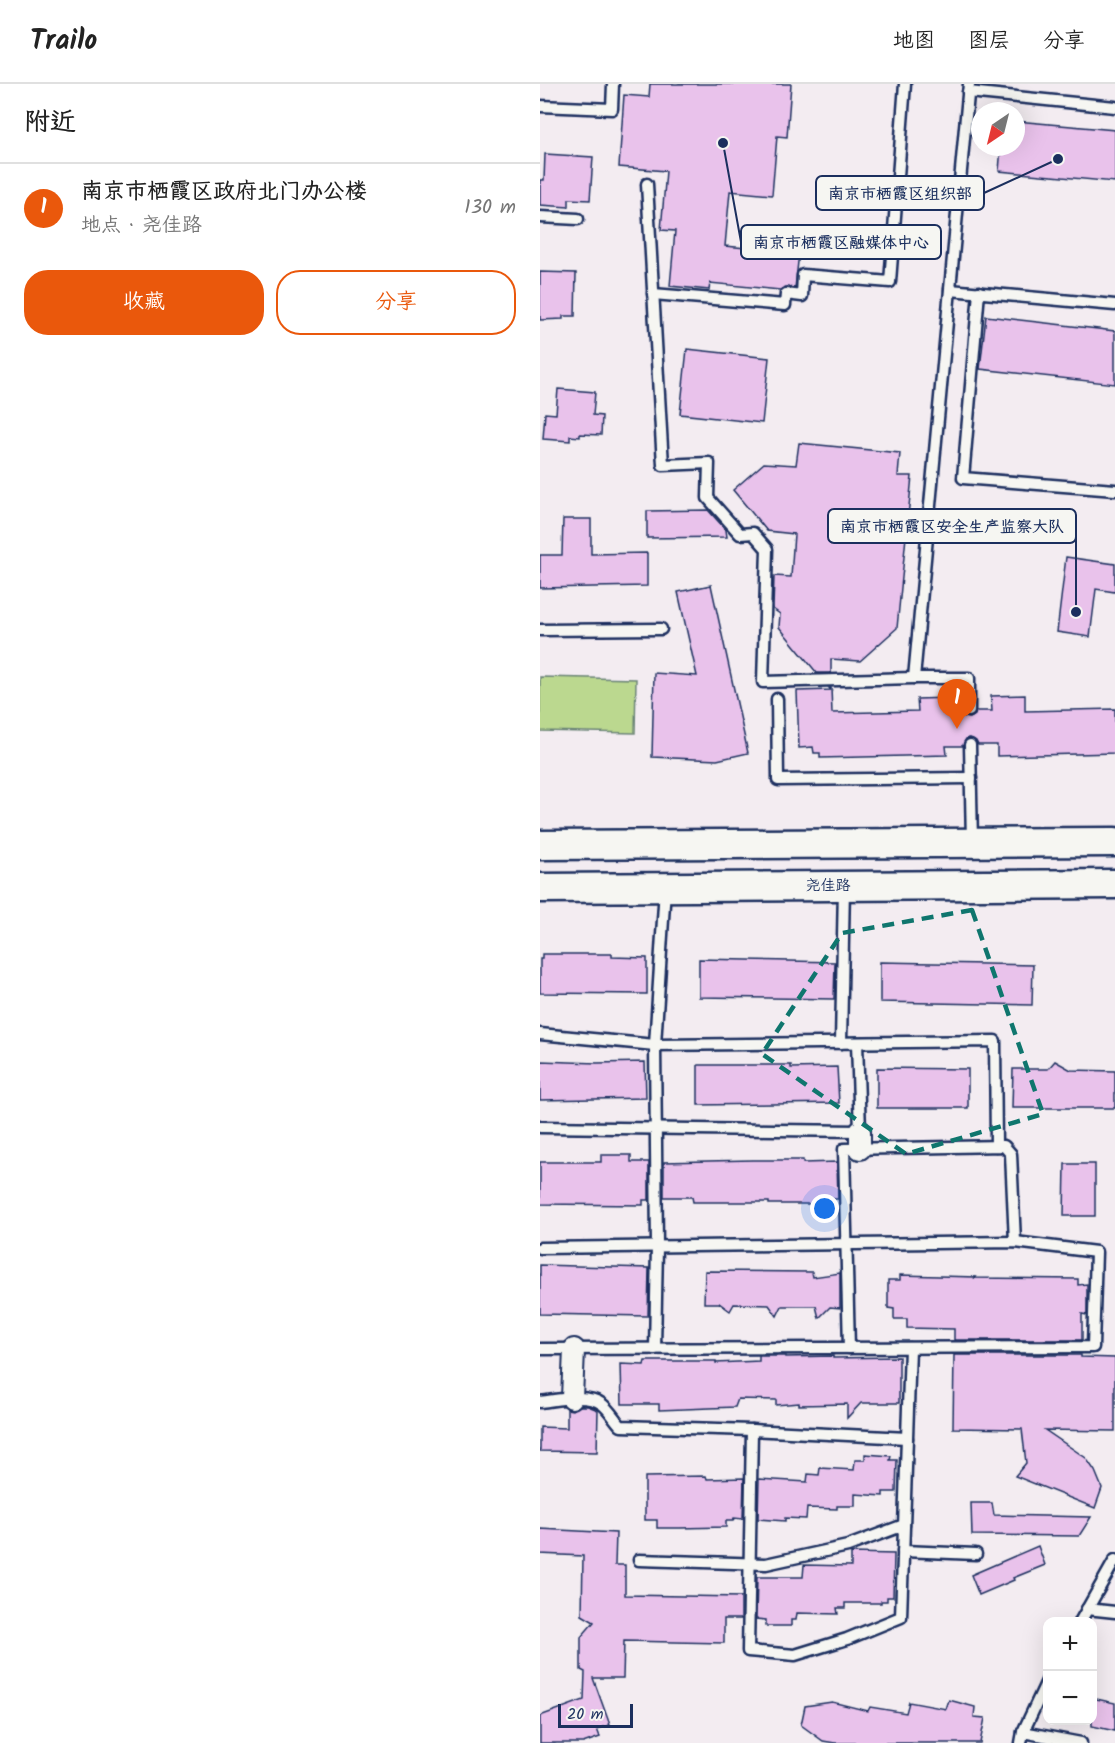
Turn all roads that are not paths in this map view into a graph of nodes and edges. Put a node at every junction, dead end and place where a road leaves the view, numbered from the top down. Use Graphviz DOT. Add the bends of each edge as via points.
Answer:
graph roads {
  1 [pos="613,84"];
  2 [pos="905,84"];
  3 [pos="969,88"];
  4 [pos="540,106"];
  5 [pos="1115,106"];
  6 [pos="647,184"];
  7 [pos="540,217"];
  8 [pos="578,219"];
  9 [pos="950,290"];
  10 [pos="979,292"];
  11 [pos="653,294"];
  12 [pos="1115,305"];
  13 [pos="1115,490"];
  14 [pos="661,629"];
  15 [pos="540,630"];
  16 [pos="914,678"];
  17 [pos="777,699"];
  18 [pos="969,711"];
  19 [pos="970,745"];
  20 [pos="971,778"];
  21 [pos="1115,842"];
  22 [pos="972,843"];
  23 [pos="540,845"];
  24 [pos="1115,884"];
  25 [pos="844,886"];
  26 [pos="665,887"];
  27 [pos="540,888"];
  28 [pos="540,1034"];
  29 [pos="841,1043"];
  30 [pos="857,1043"];
  31 [pos="655,1045"];
  32 [pos="540,1127"];
  33 [pos="655,1128"];
  34 [pos="860,1140"];
  35 [pos="996,1146"];
  36 [pos="1014,1242"];
  37 [pos="848,1244"];
  38 [pos="657,1246"];
  39 [pos="540,1248"];
  40 [pos="849,1348"];
  41 [pos="910,1348"];
  42 [pos="540,1349"];
  43 [pos="574,1349"];
  44 [pos="655,1349"];
  45 [pos="572,1398"];
  46 [pos="540,1402"];
  47 [pos="752,1430"];
  48 [pos="907,1438"];
  49 [pos="904,1525"];
  50 [pos="903,1551"];
  51 [pos="976,1554"];
  52 [pos="639,1560"];
  53 [pos="1115,1560"];
  54 [pos="749,1563"];
  55 [pos="1087,1609"];
  56 [pos="1115,1612"];
  57 [pos="1083,1617"];
  58 [pos="1043,1688"];
  59 [pos="1022,1738"];
  60 [pos="1081,1743"];
  1 -- 4 [label="lane" via="612,109"];
  2 -- 11 [label="lane" via="890,282 803,275 802,296 786,294 785,305"];
  3 -- 5 [label="lane"];
  3 -- 9 [label="lane"];
  6 -- 11 [label="lane"];
  7 -- 8 [label="lane"];
  9 -- 10 [label="lane"];
  9 -- 16 [label="lane"];
  10 -- 12 [label="lane"];
  10 -- 13 [label="lane" via="963,478"];
  11 -- 16 [label="lane" via="663,465 709,464 708,498 740,534 753,532 767,549 762,682"];
  14 -- 15 [label="lane"];
  16 -- 18 [label="lane" via="969,678"];
  17 -- 20 [label="lane" via="778,780"];
  19 -- 20 [label="lane"];
  20 -- 22 [label="lane"];
  21 -- 22 [label="main road"];
  22 -- 23 [label="main road"];
  24 -- 25 [label="main road, 尧佳路"];
  25 -- 26 [label="main road, 尧佳路"];
  25 -- 29 [label="lane"];
  26 -- 27 [label="main road, 尧佳路"];
  26 -- 31 [label="lane"];
  28 -- 31 [label="lane"];
  29 -- 30 [label="lane"];
  29 -- 31 [label="lane"];
  30 -- 34 [label="lane"];
  30 -- 35 [label="lane" via="995,1041"];
  31 -- 33 [label="lane"];
  32 -- 33 [label="lane"];
  33 -- 34 [label="lane"];
  33 -- 38 [label="lane"];
  34 -- 35 [label="lane"];
  34 -- 37 [label="lane" via="844,1149"];
  35 -- 36 [label="lane" via="1004,1146 1011,1154"];
  36 -- 37 [label="lane"];
  36 -- 41 [label="lane" via="1096,1252 1093,1347"];
  37 -- 38 [label="lane"];
  37 -- 40 [label="lane"];
  38 -- 39 [label="lane"];
  38 -- 44 [label="lane"];
  40 -- 41 [label="lane"];
  40 -- 44 [label="lane"];
  41 -- 48 [label="lane"];
  42 -- 43 [label="lane"];
  43 -- 44 [label="lane"];
  43 -- 45 [label="street"];
  45 -- 46 [label="lane"];
  45 -- 47 [label="lane" via="602,1404 621,1426"];
  47 -- 48 [label="lane"];
  47 -- 54 [label="lane"];
  48 -- 49 [label="lane"];
  49 -- 50 [label="lane"];
  49 -- 54 [label="lane" via="848,1546 766,1564"];
  50 -- 51 [label="lane"];
  50 -- 54 [label="lane" via="901,1617 795,1655 748,1651"];
  52 -- 54 [label="lane"];
  53 -- 55 [label="lane"];
  55 -- 56 [label="lane"];
  55 -- 57 [label="lane"];
  58 -- 59 [label="lane"];
  59 -- 60 [label="lane"];
}
